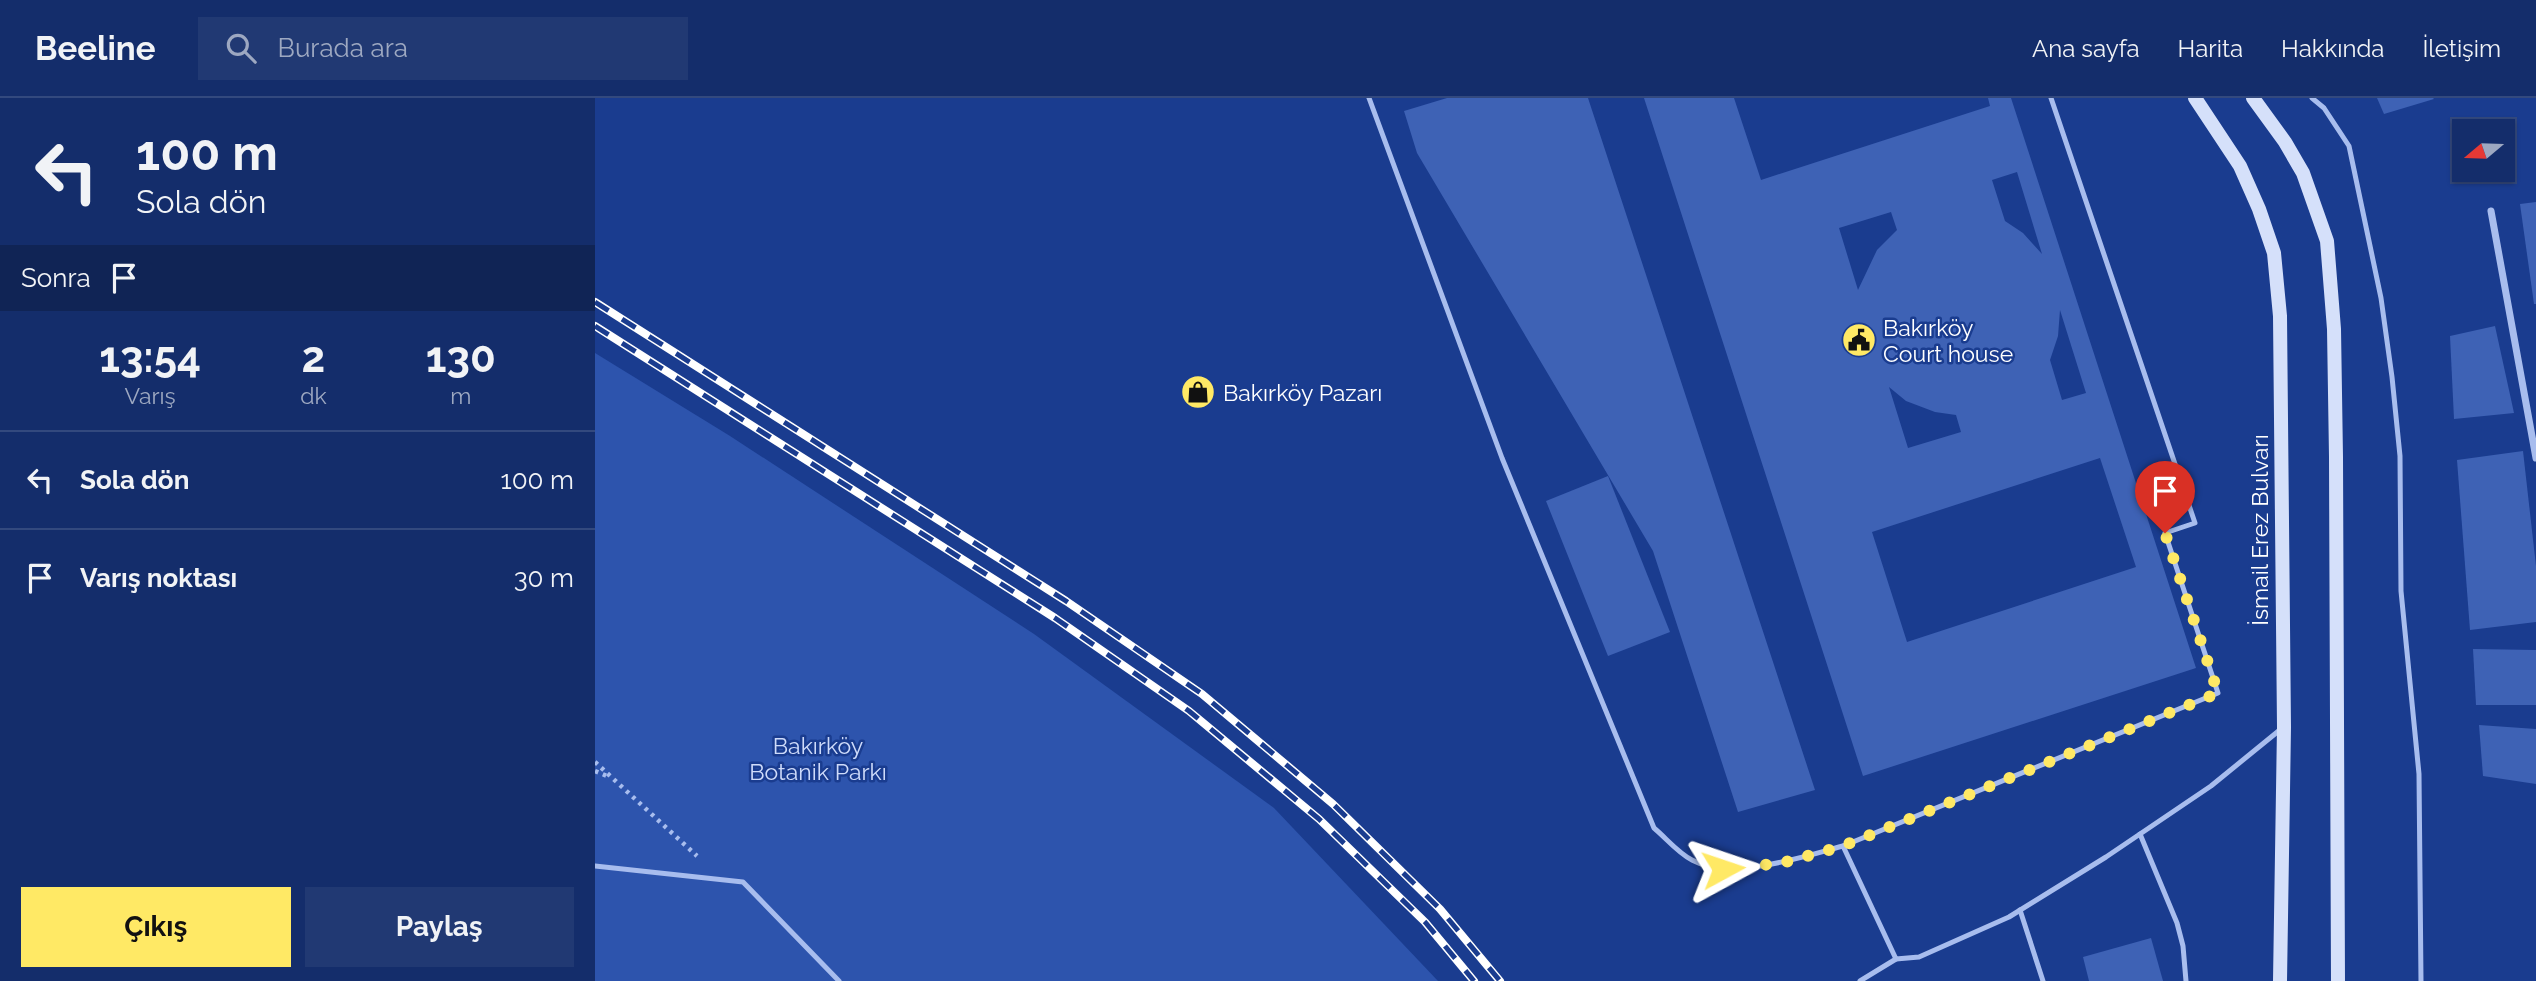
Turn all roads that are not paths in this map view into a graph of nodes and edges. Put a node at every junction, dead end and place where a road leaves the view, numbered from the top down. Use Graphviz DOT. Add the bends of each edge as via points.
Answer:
graph roads {
  1 [pos="1369,98"];
  2 [pos="2051,98"];
  3 [pos="2195,98"];
  4 [pos="2253,98"];
  5 [pos="2312,98"];
  6 [pos="2491,211"];
  7 [pos="2536,458"];
  8 [pos="2284,727"];
  9 [pos="2140,834"];
  10 [pos="1843,846"];
  11 [pos="595,866"];
  12 [pos="2020,910"];
  13 [pos="1896,958"];
  14 [pos="839,981"];
  15 [pos="1860,981"];
  16 [pos="2043,981"];
  17 [pos="2186,981"];
  18 [pos="2280,981"];
  19 [pos="2338,981"];
  20 [pos="2421,981"];
  1 -- 10 [label="lane" via="1502,458 1654,828 1692,860 1723,869 1782,863"];
  2 -- 10 [label="lane" via="2195,523 2165,533 2218,693"];
  3 -- 8 [label="street, İsmail Erez Bulvarı" via="2240,166 2274,254 2280,316"];
  4 -- 19 [label="street" via="2303,173 2327,241 2336,457"];
  5 -- 20 [label="lane" via="2349,146 2392,377 2400,456 2400,591 2419,774"];
  6 -- 7 [label="street"];
  8 -- 9 [label="lane" via="2211,786"];
  8 -- 18 [label="street, İsmail Erez Bulvarı"];
  9 -- 12 [label="lane"];
  9 -- 17 [label="lane" via="2177,923"];
  10 -- 13 [label="lane"];
  11 -- 14 [label="lane" via="743,882"];
  12 -- 13 [label="lane" via="1919,957"];
  12 -- 16 [label="lane"];
  13 -- 15 [label="lane"];
}
